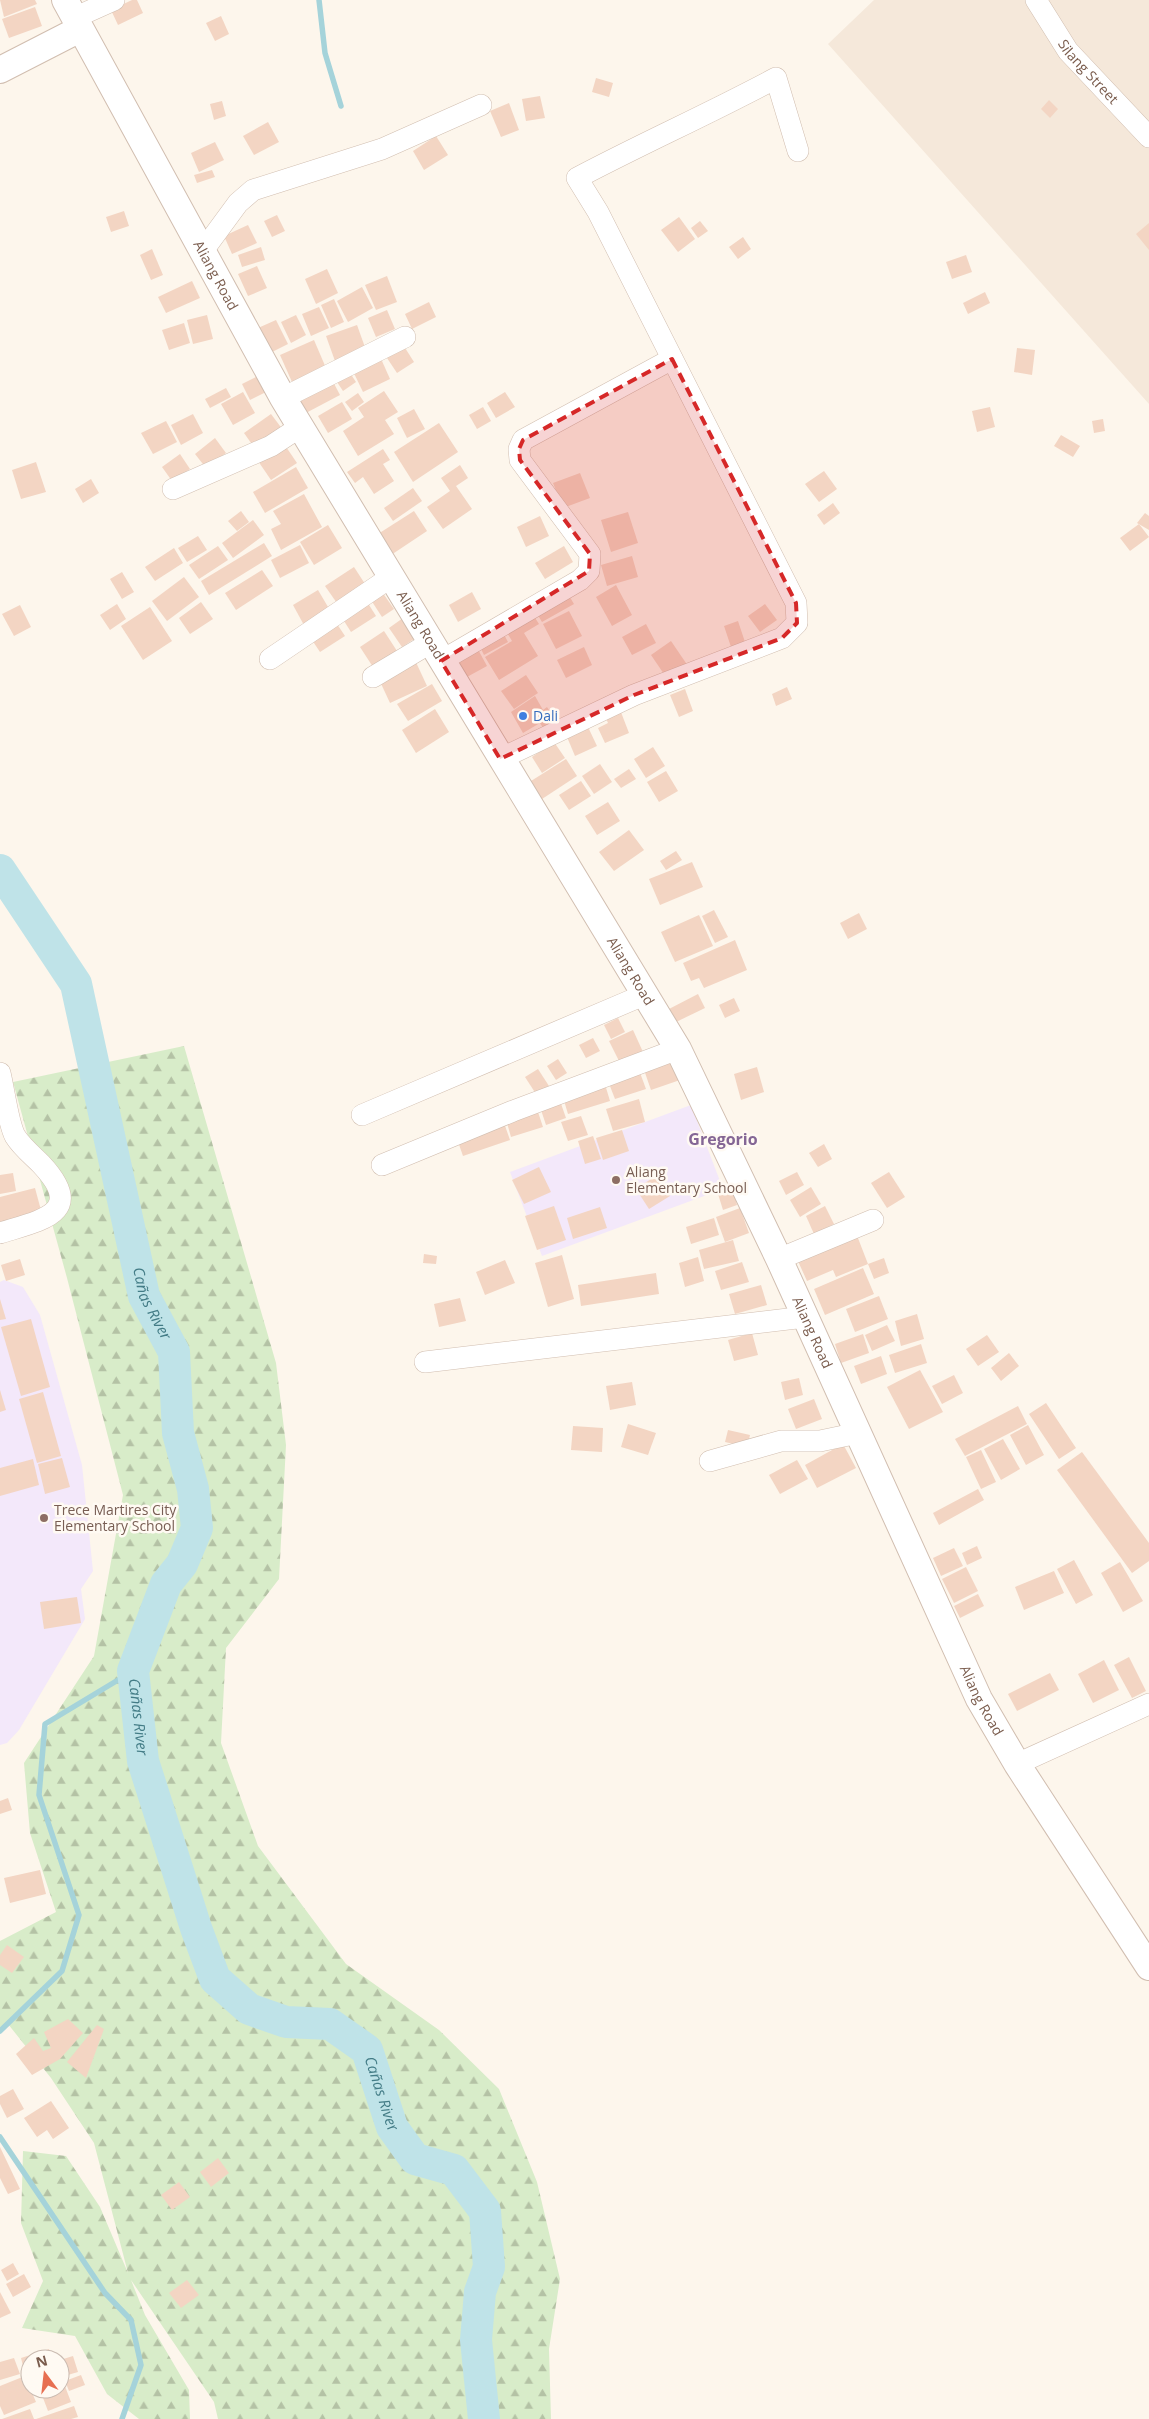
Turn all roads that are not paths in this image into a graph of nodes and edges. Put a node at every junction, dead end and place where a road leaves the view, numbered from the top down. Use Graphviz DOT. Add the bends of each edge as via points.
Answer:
graph roads {
  1 [pos="114,0"];
  2 [pos="1036,0"];
  3 [pos="73,16"];
  4 [pos="0,70"];
  5 [pos="481,105"];
  6 [pos="1149,137"];
  7 [pos="798,151"];
  8 [pos="202,252"];
  9 [pos="405,337"];
  10 [pos="672,359"];
  11 [pos="283,398"];
  12 [pos="300,427"];
  13 [pos="173,489"];
  14 [pos="391,577"];
  15 [pos="435,652"];
  16 [pos="270,659"];
  17 [pos="372,677"];
  18 [pos="500,760"];
  19 [pos="646,994"];
  20 [pos="678,1049"];
  21 [pos="0,1073"];
  22 [pos="362,1115"];
  23 [pos="382,1165"];
  24 [pos="873,1220"];
  25 [pos="0,1233"];
  26 [pos="779,1259"];
  27 [pos="805,1317"];
  28 [pos="425,1362"];
  29 [pos="858,1433"];
  30 [pos="710,1462"];
  31 [pos="1149,1704"];
  32 [pos="1017,1764"];
  33 [pos="1149,1967"];
  1 -- 3 [label="street"];
  2 -- 6 [label="street, Silang Street" via="1068,52"];
  3 -- 4 [label="street"];
  3 -- 8 [label="street, Aliang Road"];
  5 -- 8 [label="street" via="382,149 253,190 238,203"];
  7 -- 10 [label="street" via="776,78 577,178 598,212"];
  8 -- 11 [label="street, Aliang Road"];
  9 -- 11 [label="street"];
  10 -- 15 [label="street" via="523,440 518,449 520,460 590,554 589,571 580,580"];
  10 -- 18 [label="street" via="796,604 798,623 782,638 634,695"];
  11 -- 12 [label="street, Aliang Road"];
  12 -- 13 [label="street" via="271,446"];
  12 -- 14 [label="street, Aliang Road"];
  14 -- 15 [label="street, Aliang Road"];
  14 -- 16 [label="street"];
  15 -- 17 [label="street"];
  15 -- 18 [label="street, Aliang Road"];
  18 -- 19 [label="street, Aliang Road"];
  19 -- 20 [label="street, Aliang Road"];
  19 -- 22 [label="street"];
  20 -- 23 [label="street" via="513,1110"];
  20 -- 26 [label="street, Aliang Road"];
  21 -- 25 [label="street" via="15,1136 51,1175 61,1201 52,1214"];
  24 -- 26 [label="street"];
  26 -- 27 [label="street, Aliang Road"];
  27 -- 28 [label="street"];
  27 -- 29 [label="street, Aliang Road"];
  29 -- 30 [label="street" via="820,1442 781,1441"];
  29 -- 32 [label="street, Aliang Road" via="978,1699"];
  31 -- 32 [label="street"];
  32 -- 33 [label="street, Aliang Road"];
}
